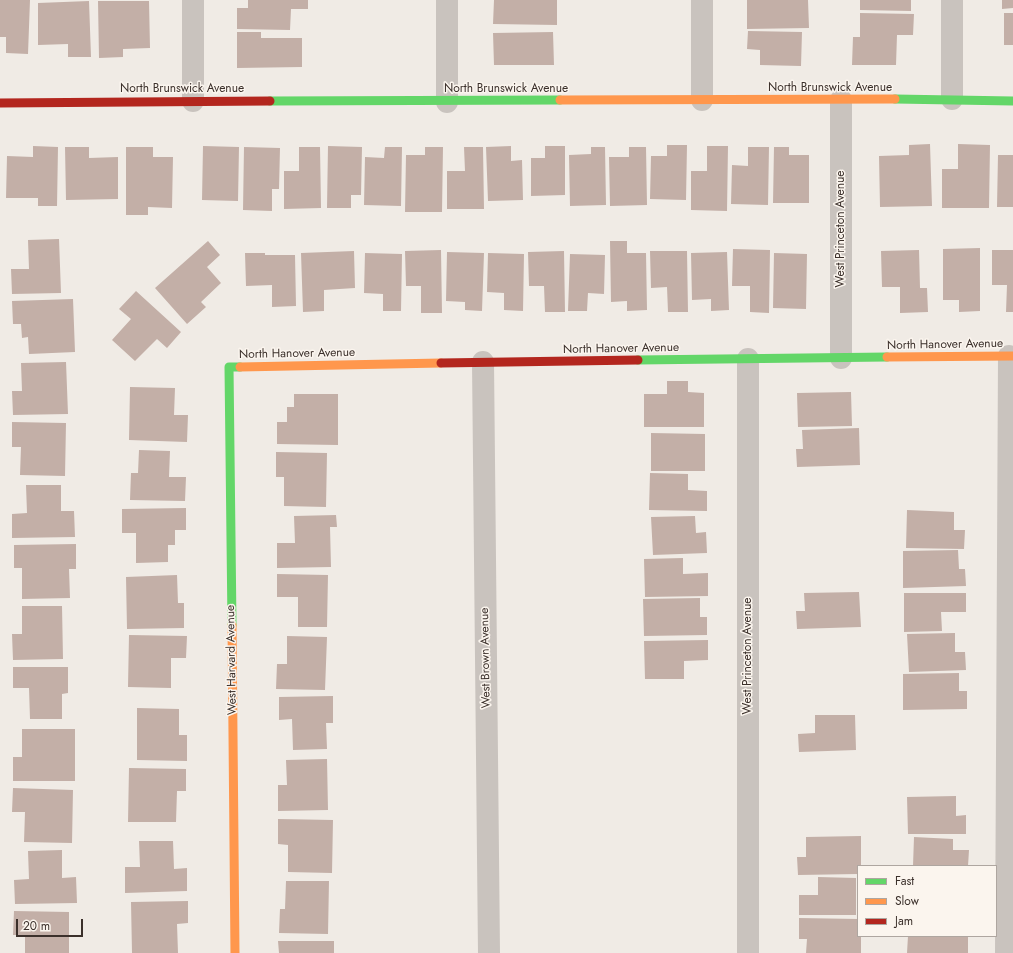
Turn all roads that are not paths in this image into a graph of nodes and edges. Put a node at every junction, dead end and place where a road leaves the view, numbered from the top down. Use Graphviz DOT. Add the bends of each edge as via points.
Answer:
graph roads {
  1 [pos="193,0"];
  2 [pos="447,0"];
  3 [pos="702,0"];
  4 [pos="952,0"];
  5 [pos="952,99"];
  6 [pos="702,100"];
  7 [pos="841,100"];
  8 [pos="193,101"];
  9 [pos="1013,101"];
  10 [pos="447,102"];
  11 [pos="0,103"];
  12 [pos="1011,356"];
  13 [pos="842,358"];
  14 [pos="748,359"];
  15 [pos="483,362"];
  16 [pos="230,367"];
  17 [pos="235,953"];
  18 [pos="489,953"];
  19 [pos="748,953"];
  20 [pos="1006,953"];
  1 -- 8 [label="street"];
  2 -- 10 [label="street"];
  3 -- 6 [label="street"];
  4 -- 5 [label="street"];
  5 -- 7 [label="street, North Brunswick Avenue"];
  5 -- 9 [label="street, North Brunswick Avenue"];
  6 -- 7 [label="street, North Brunswick Avenue"];
  6 -- 10 [label="street, North Brunswick Avenue"];
  7 -- 13 [label="street, West Princeton Avenue"];
  8 -- 10 [label="street, North Brunswick Avenue"];
  8 -- 11 [label="street, North Brunswick Avenue"];
  12 -- 13 [label="street, North Hanover Avenue"];
  12 -- 20 [label="street"];
  13 -- 14 [label="street, North Hanover Avenue"];
  14 -- 15 [label="street, North Hanover Avenue"];
  14 -- 19 [label="street, West Princeton Avenue"];
  15 -- 16 [label="street, North Hanover Avenue"];
  15 -- 18 [label="street, West Brown Avenue"];
  16 -- 17 [label="street, West Harvard Avenue"];
}
